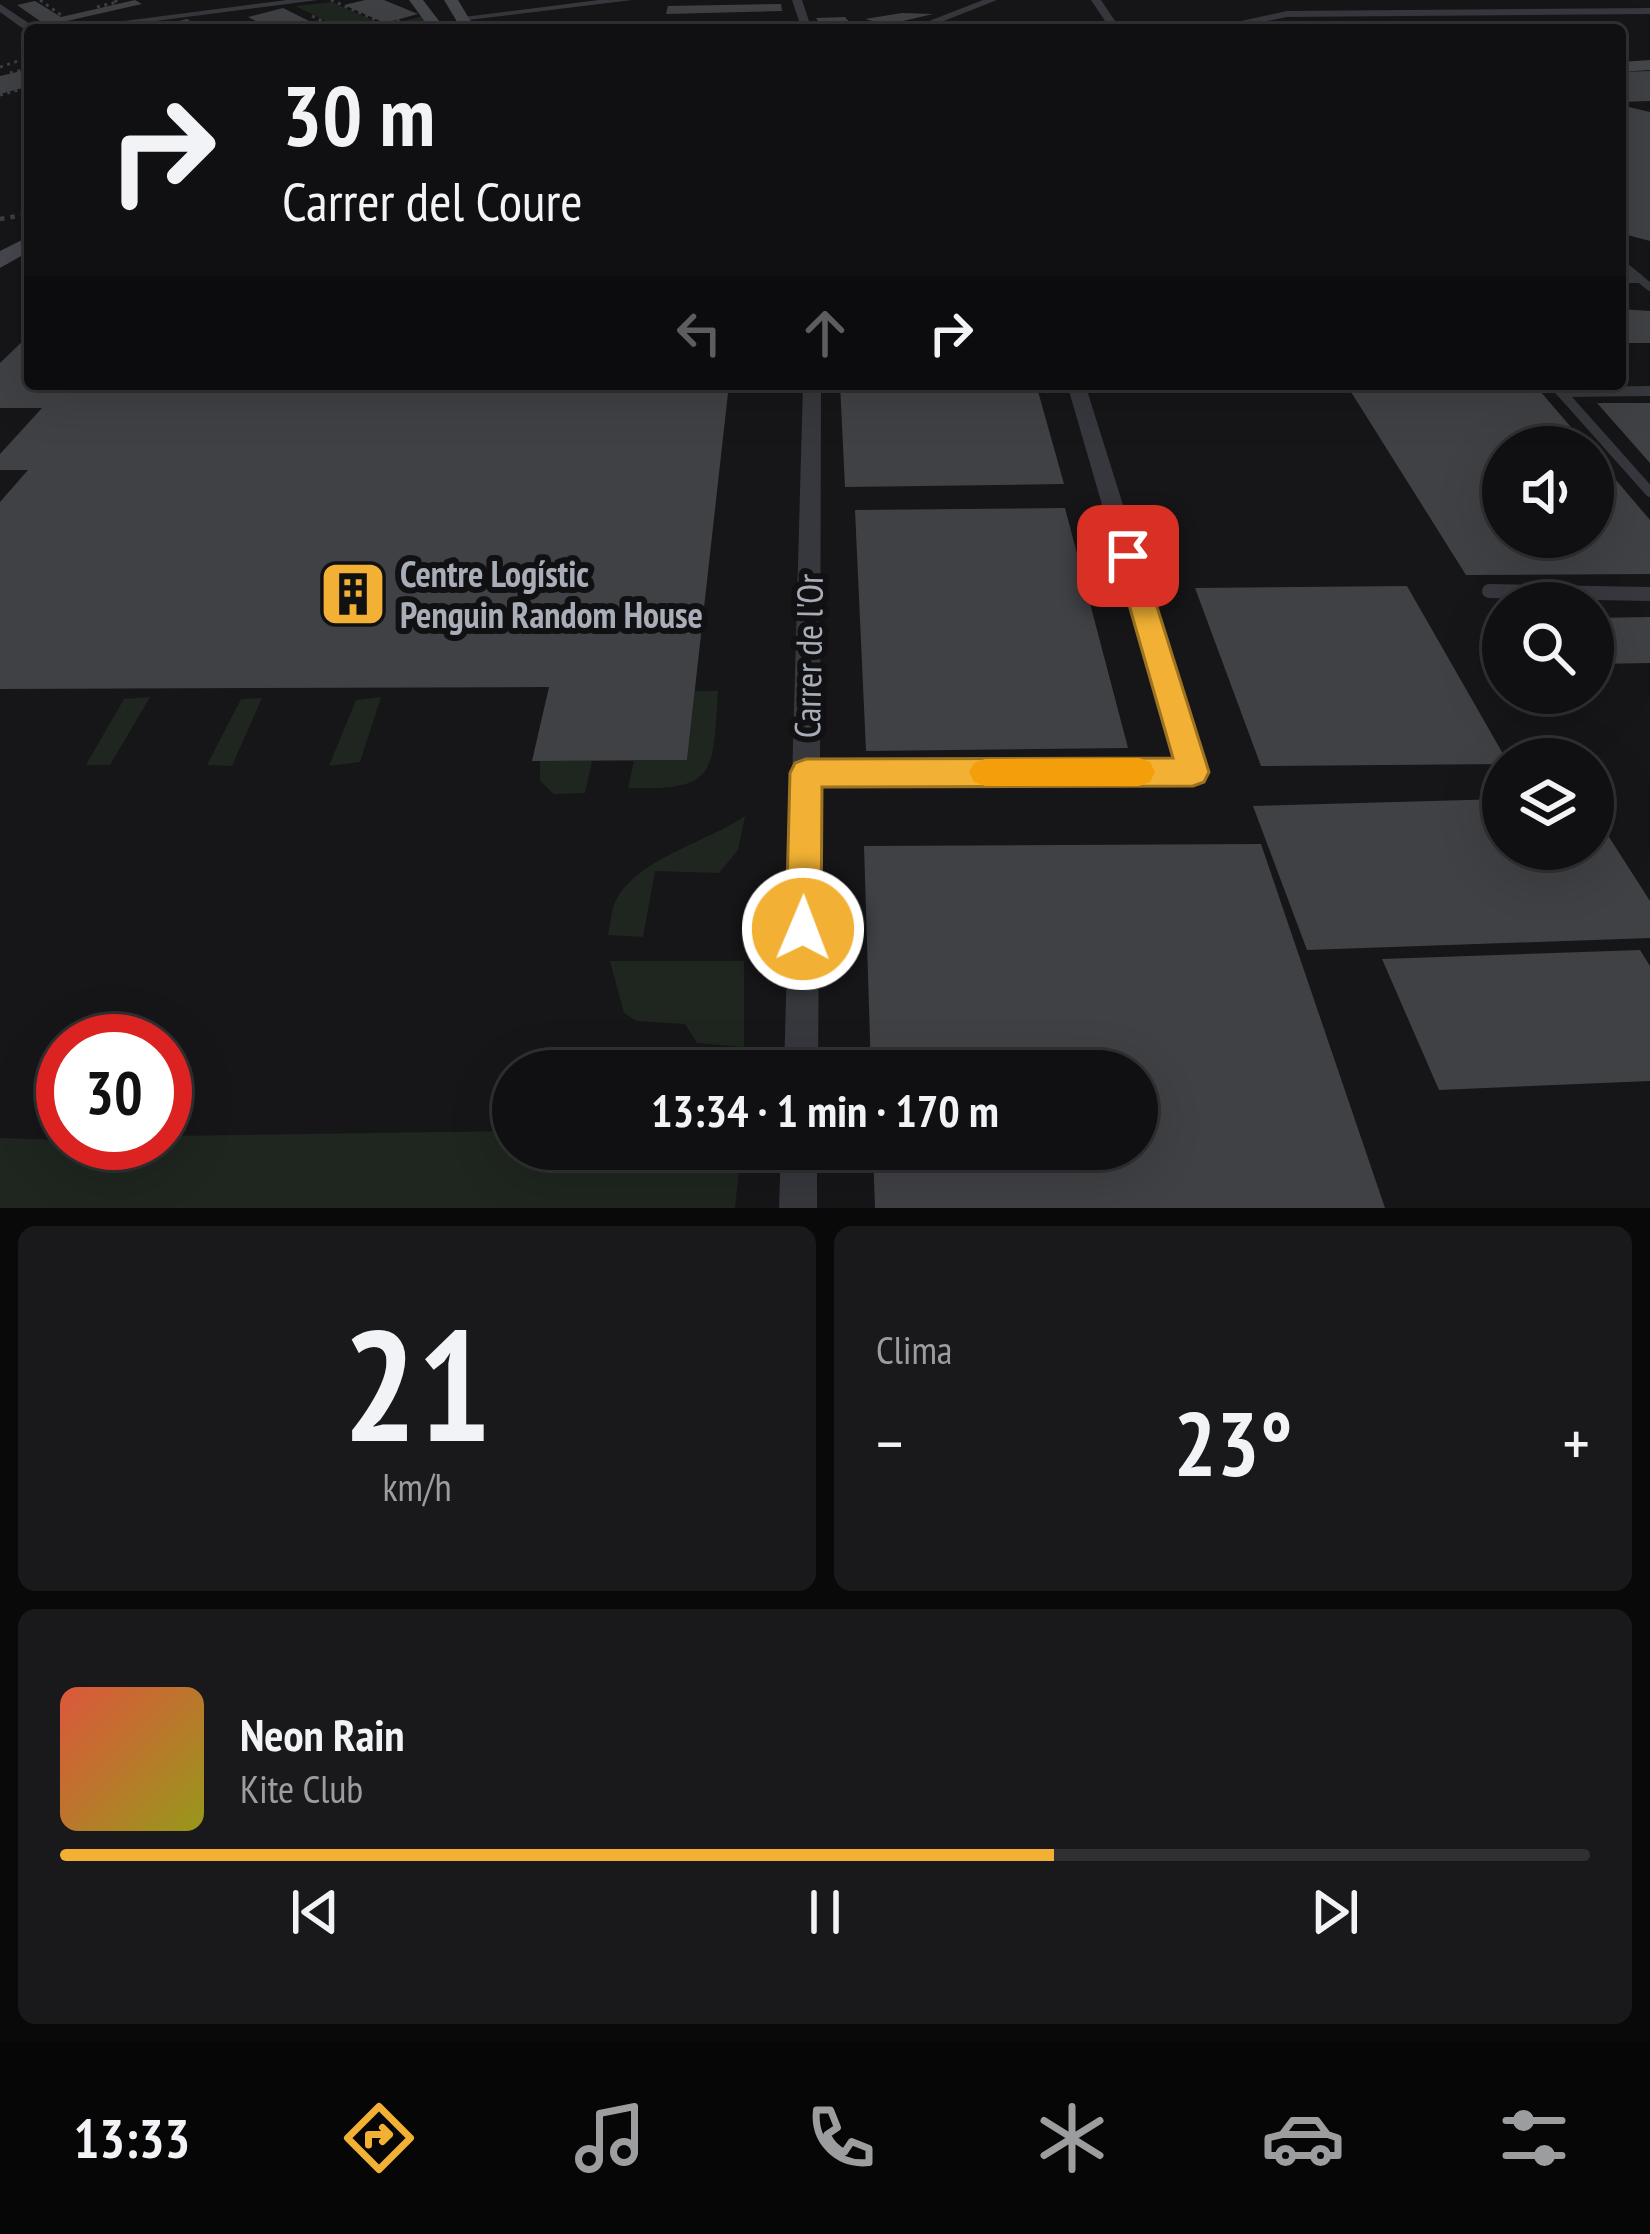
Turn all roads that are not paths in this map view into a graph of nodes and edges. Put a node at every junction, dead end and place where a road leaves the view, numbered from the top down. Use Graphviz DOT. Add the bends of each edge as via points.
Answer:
graph roads {
  1 [pos="313,0"];
  2 [pos="416,0"];
  3 [pos="451,0"];
  4 [pos="627,0"];
  5 [pos="992,0"];
  6 [pos="1384,0"];
  7 [pos="1618,0"];
  8 [pos="167,2"];
  9 [pos="0,7"];
  10 [pos="184,12"];
  11 [pos="1397,12"];
  12 [pos="1648,12"];
  13 [pos="110,24"];
  14 [pos="434,24"];
  15 [pos="464,24"];
  16 [pos="927,24"];
  17 [pos="1235,24"];
  18 [pos="1411,24"];
  19 [pos="24,31"];
  20 [pos="1626,268"];
  21 [pos="1626,279"];
  22 [pos="1640,279"];
  23 [pos="1650,287"];
  24 [pos="812,390"];
  25 [pos="1078,390"];
  26 [pos="1559,390"];
  27 [pos="1619,390"];
  28 [pos="1650,391"];
  29 [pos="1650,492"];
  30 [pos="1614,593"];
  31 [pos="1650,594"];
  32 [pos="806,773"];
  33 [pos="801,1050"];
  34 [pos="799,1170"];
  35 [pos="798,1208"];
  1 -- 13 [label="street"];
  2 -- 14 [label="street"];
  3 -- 15 [label="street"];
  4 -- 15 [label="street"];
  5 -- 16 [label="street"];
  6 -- 11 [label="street"];
  7 -- 12 [label="street"];
  8 -- 10 [label="street"];
  9 -- 19 [label="street"];
  11 -- 12 [label="street"];
  11 -- 17 [label="street"];
  11 -- 18 [label="street"];
  20 -- 22 [label="lane"];
  21 -- 22 [label="lane"];
  22 -- 23 [label="lane"];
  24 -- 32 [label="street, Carrer de l'Or"];
  25 -- 32 [label="street" via="1193,772"];
  26 -- 29 [label="lane"];
  27 -- 28 [label="lane"];
  30 -- 31 [label="lane"];
  32 -- 33 [label="street, Carrer de l'Or"];
  34 -- 35 [label="street"];
}
